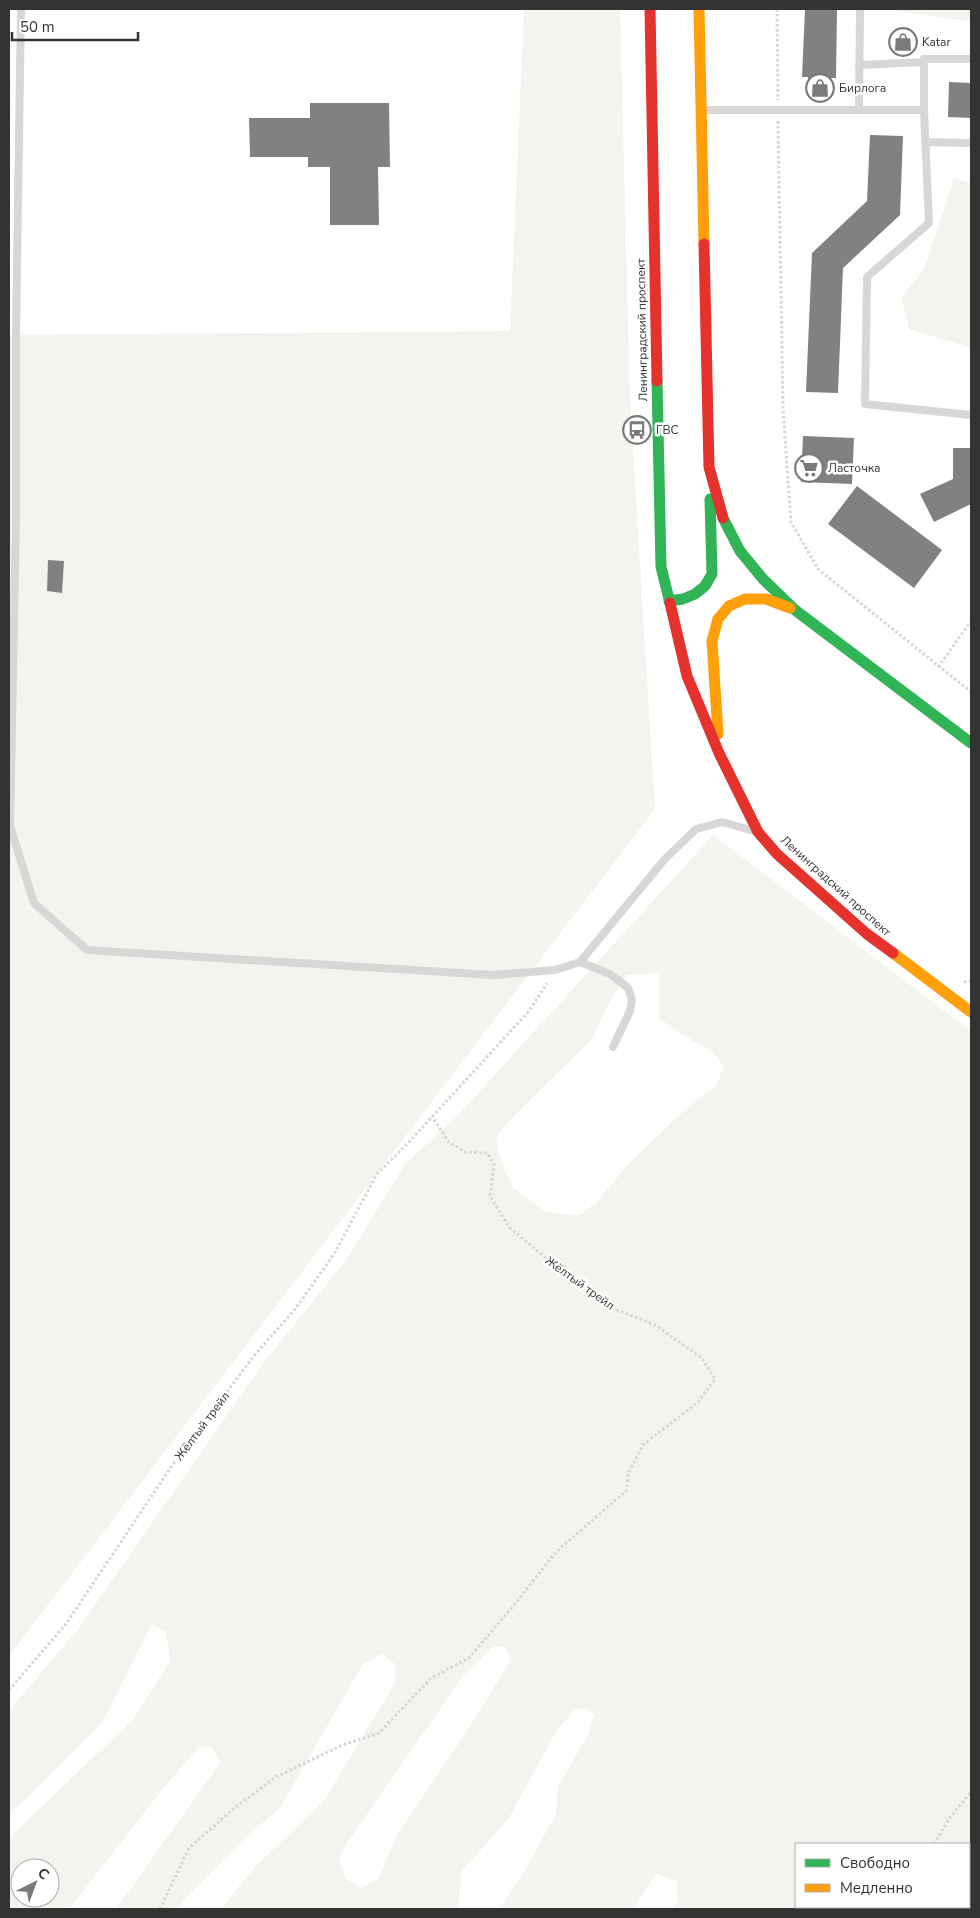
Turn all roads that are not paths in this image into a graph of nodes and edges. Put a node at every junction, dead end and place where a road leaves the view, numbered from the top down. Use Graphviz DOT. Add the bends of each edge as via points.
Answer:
graph roads {
  1 [pos="21,9"];
  2 [pos="650,9"];
  3 [pos="699,9"];
  4 [pos="860,9"];
  5 [pos="971,59"];
  6 [pos="924,62"];
  7 [pos="859,66"];
  8 [pos="700,110"];
  9 [pos="859,110"];
  10 [pos="924,110"];
  11 [pos="925,142"];
  12 [pos="971,143"];
  13 [pos="971,415"];
  14 [pos="709,467"];
  15 [pos="669,601"];
  16 [pos="795,610"];
  17 [pos="971,743"];
  18 [pos="719,753"];
  19 [pos="758,832"];
  20 [pos="580,962"];
  21 [pos="971,1012"];
  22 [pos="613,1047"];
  1 -- 20 [label="lane" via="10,826 34,903 88,950 493,975 555,970"];
  2 -- 15 [label="main road, Ленинградский проспект" via="661,567"];
  3 -- 8 [label="main road"];
  4 -- 7 [label="lane"];
  5 -- 6 [label="lane" via="924,59"];
  6 -- 7 [label="lane"];
  6 -- 10 [label="lane"];
  7 -- 9 [label="lane"];
  8 -- 9 [label="lane"];
  8 -- 14 [label="main road"];
  9 -- 10 [label="lane"];
  10 -- 11 [label="lane"];
  11 -- 12 [label="lane"];
  11 -- 13 [label="lane" via="929,223 867,277 865,404"];
  14 -- 15 [label="main road" via="712,574 708,584 697,594"];
  14 -- 16 [label="main road" via="723,518 740,551"];
  15 -- 18 [label="main road, Ленинградский проспект" via="687,676"];
  16 -- 17 [label="main road"];
  16 -- 18 [label="main road" via="766,599 745,599 729,606 718,619 712,641"];
  18 -- 19 [label="main road, Ленинградский проспект"];
  19 -- 20 [label="lane" via="722,822 696,829 664,860"];
  19 -- 21 [label="main road, Ленинградский проспект" via="777,854 867,934"];
  20 -- 22 [label="lane" via="610,974 628,988 632,1000 630,1011"];
}
